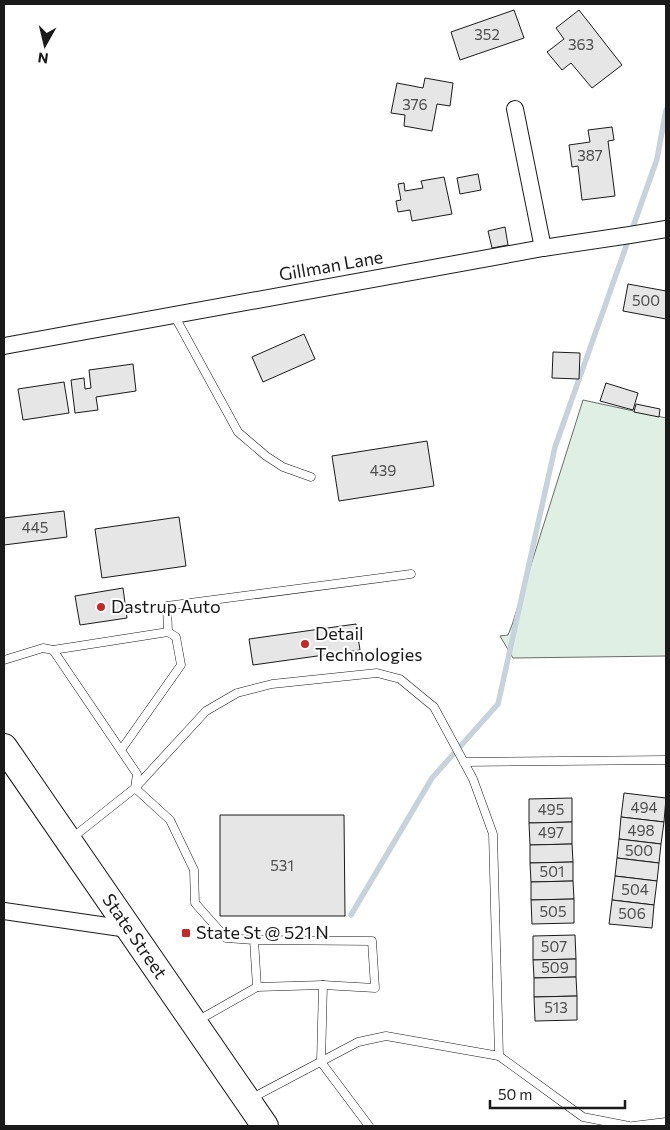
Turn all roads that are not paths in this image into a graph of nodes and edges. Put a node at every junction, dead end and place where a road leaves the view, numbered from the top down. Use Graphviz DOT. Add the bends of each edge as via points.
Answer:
graph roads {
  1 [pos="515,109"];
  2 [pos="666,229"];
  3 [pos="543,248"];
  4 [pos="174,315"];
  5 [pos="4,346"];
  6 [pos="311,477"];
  7 [pos="411,574"];
  8 [pos="168,632"];
  9 [pos="53,650"];
  10 [pos="4,660"];
  11 [pos="4,747"];
  12 [pos="121,750"];
  13 [pos="666,760"];
  14 [pos="464,762"];
  15 [pos="135,788"];
  16 [pos="68,841"];
  17 [pos="4,911"];
  18 [pos="128,929"];
  19 [pos="254,940"];
  20 [pos="323,985"];
  21 [pos="258,987"];
  22 [pos="193,1023"];
  23 [pos="499,1056"];
  24 [pos="320,1062"];
  25 [pos="247,1100"];
  26 [pos="666,1122"];
  27 [pos="265,1126"];
  28 [pos="369,1126"];
  29 [pos="629,1126"];
  30 [pos="633,1126"];
  1 -- 3 [label="street"];
  2 -- 3 [label="street, Gillman Lane"];
  3 -- 4 [label="street, Gillman Lane"];
  4 -- 5 [label="street, Gillman Lane"];
  4 -- 6 [label="lane" via="238,432 283,467"];
  7 -- 8 [label="lane" via="167,606"];
  8 -- 9 [label="lane"];
  8 -- 12 [label="lane" via="176,637 181,665"];
  9 -- 10 [label="lane" via="43,648"];
  9 -- 12 [label="lane"];
  11 -- 16 [label="main road, State Street"];
  12 -- 15 [label="lane" via="137,774"];
  13 -- 14 [label="lane"];
  14 -- 15 [label="lane" via="434,707 400,680 377,673 272,684 238,693 206,711"];
  14 -- 23 [label="lane" via="494,834"];
  15 -- 16 [label="lane"];
  15 -- 19 [label="lane" via="170,820 194,870 195,903 226,938"];
  16 -- 18 [label="main road, State Street"];
  17 -- 18 [label="street"];
  18 -- 22 [label="main road, State Street"];
  19 -- 20 [label="lane" via="372,941 375,988"];
  19 -- 21 [label="lane"];
  20 -- 21 [label="lane"];
  20 -- 24 [label="lane"];
  21 -- 22 [label="lane"];
  22 -- 25 [label="main road, State Street"];
  23 -- 24 [label="lane" via="386,1036 358,1042"];
  23 -- 29 [label="lane" via="584,1117"];
  24 -- 25 [label="lane"];
  24 -- 28 [label="lane"];
  25 -- 27 [label="main road, State Street"];
  26 -- 30 [label="lane"];
}
